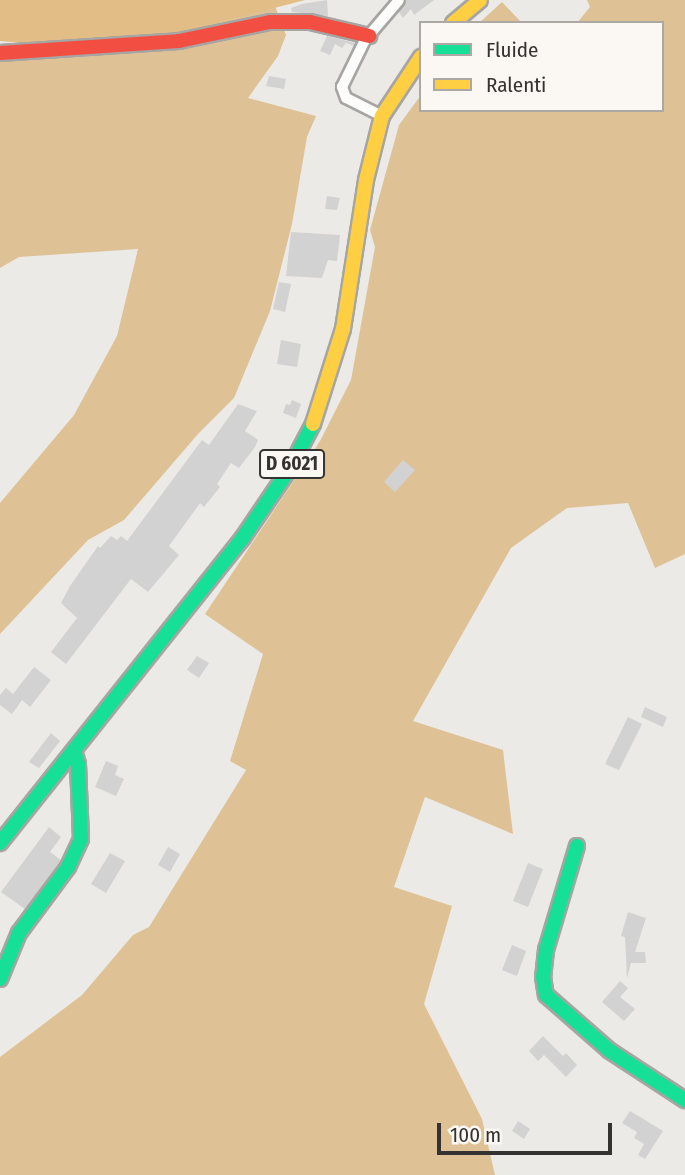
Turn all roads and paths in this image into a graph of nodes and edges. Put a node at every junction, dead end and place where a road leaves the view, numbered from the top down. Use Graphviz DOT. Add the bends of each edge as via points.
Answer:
graph roads {
  1 [pos="399,0"];
  2 [pos="480,0"];
  3 [pos="455,21"];
  4 [pos="369,36"];
  5 [pos="0,53"];
  6 [pos="419,60"];
  7 [pos="382,116"];
  8 [pos="74,751"];
  9 [pos="0,843"];
  10 [pos="577,846"];
  11 [pos="0,979"];
  12 [pos="685,1100"];
  1 -- 4 [label="street"];
  2 -- 3 [label="street"];
  4 -- 5 [label="street" via="310,22 270,22 179,41"];
  4 -- 7 [label="street" via="349,70 343,93"];
  6 -- 7 [label="street, D 6021"];
  7 -- 8 [label="street, D 6021" via="366,180 343,329 317,415 270,501"];
  8 -- 9 [label="street, D 6021"];
  8 -- 11 [label="street" via="81,839 68,867 19,933"];
  10 -- 12 [label="street" via="546,950 546,995 610,1051"];
}
